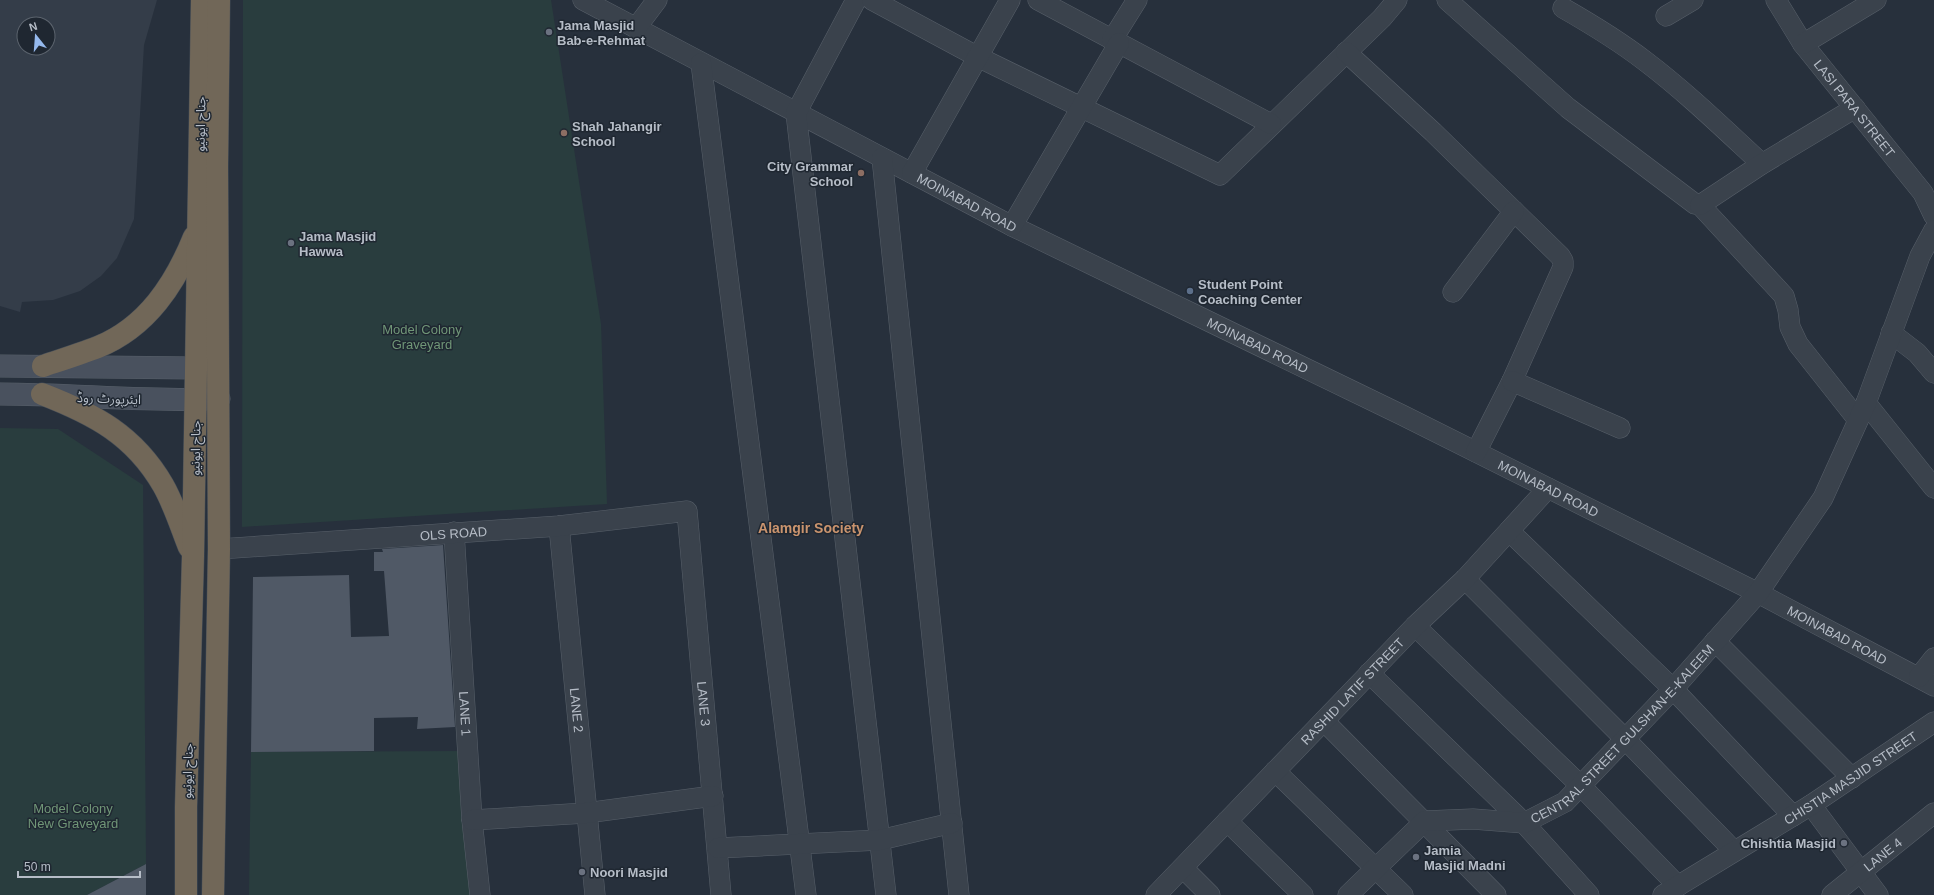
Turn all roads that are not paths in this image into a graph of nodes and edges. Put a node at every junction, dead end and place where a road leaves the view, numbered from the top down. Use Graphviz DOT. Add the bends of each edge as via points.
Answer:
graph roads {
  1 [pos="202,0"];
  2 [pos="219,0"];
  3 [pos="583,0"];
  4 [pos="657,0"];
  5 [pos="856,0"];
  6 [pos="872,0"];
  7 [pos="1010,0"];
  8 [pos="1038,0"];
  9 [pos="1137,0"];
  10 [pos="1397,0"];
  11 [pos="1447,0"];
  12 [pos="1694,0"];
  13 [pos="1776,0"];
  14 [pos="1876,0"];
  15 [pos="1563,3"];
  16 [pos="1666,16"];
  17 [pos="636,28"];
  18 [pos="1116,42"];
  19 [pos="1803,44"];
  20 [pos="1346,52"];
  21 [pos="978,57"];
  22 [pos="701,63"];
  23 [pos="1082,108"];
  24 [pos="1855,108"];
  25 [pos="796,113"];
  26 [pos="1271,124"];
  27 [pos="882,158"];
  28 [pos="1762,164"];
  29 [pos="912,173"];
  30 [pos="1700,205"];
  31 [pos="1514,211"];
  32 [pos="1934,216"];
  33 [pos="198,225"];
  34 [pos="1012,226"];
  35 [pos="1933,236"];
  36 [pos="1454,292"];
  37 [pos="1891,333"];
  38 [pos="0,366"];
  39 [pos="43,366"];
  40 [pos="196,368"];
  41 [pos="1934,373"];
  42 [pos="1512,381"];
  43 [pos="0,394"];
  44 [pos="42,394"];
  45 [pos="219,399"];
  46 [pos="196,400"];
  47 [pos="1862,411"];
  48 [pos="1620,428"];
  49 [pos="1476,452"];
  50 [pos="1548,488"];
  51 [pos="1934,488"];
  52 [pos="687,511"];
  53 [pos="558,526"];
  54 [pos="1510,531"];
  55 [pos="454,532"];
  56 [pos="219,549"];
  57 [pos="193,556"];
  58 [pos="1465,579"];
  59 [pos="1758,593"];
  60 [pos="1415,626"];
  61 [pos="1715,641"];
  62 [pos="1934,658"];
  63 [pos="1370,673"];
  64 [pos="1926,682"];
  65 [pos="1673,689"];
  66 [pos="1324,721"];
  67 [pos="1934,722"];
  68 [pos="1625,739"];
  69 [pos="1275,771"];
  70 [pos="1852,778"];
  71 [pos="1580,785"];
  72 [pos="713,796"];
  73 [pos="1812,805"];
  74 [pos="586,813"];
  75 [pos="1934,813"];
  76 [pos="1793,816"];
  77 [pos="472,820"];
  78 [pos="1227,821"];
  79 [pos="1425,821"];
  80 [pos="952,823"];
  81 [pos="1524,823"];
  82 [pos="880,840"];
  83 [pos="799,844"];
  84 [pos="718,848"];
  85 [pos="1734,852"];
  86 [pos="1182,868"];
  87 [pos="1376,868"];
  88 [pos="1859,872"];
  89 [pos="1671,890"];
  90 [pos="186,895"];
  91 [pos="214,895"];
  92 [pos="480,895"];
  93 [pos="595,895"];
  94 [pos="722,895"];
  95 [pos="806,895"];
  96 [pos="886,895"];
  97 [pos="959,895"];
  98 [pos="1156,895"];
  99 [pos="1210,895"];
  100 [pos="1303,895"];
  101 [pos="1348,895"];
  102 [pos="1402,895"];
  103 [pos="1496,895"];
  104 [pos="1589,895"];
  105 [pos="1832,895"];
  106 [pos="1878,895"];
  1 -- 33 [label="highway, جناح ایونیو"];
  2 -- 45 [label="highway, جناح ایونیو"];
  3 -- 17 [label="street, MOINABAD ROAD"];
  4 -- 17 [label="street"];
  5 -- 25 [label="street"];
  6 -- 21 [label="street"];
  7 -- 21 [label="street"];
  8 -- 18 [label="street"];
  9 -- 18 [label="street"];
  10 -- 20 [label="street"];
  11 -- 30 [label="street" via="1595,129"];
  12 -- 16 [label="street"];
  13 -- 19 [label="street, LASI PARA STREET"];
  14 -- 19 [label="street"];
  15 -- 28 [label="street" via="1646,61"];
  17 -- 22 [label="street, MOINABAD ROAD"];
  18 -- 23 [label="street"];
  18 -- 26 [label="street"];
  19 -- 24 [label="street, LASI PARA STREET"];
  20 -- 26 [label="street"];
  20 -- 31 [label="street"];
  21 -- 23 [label="street"];
  21 -- 29 [label="street"];
  22 -- 25 [label="street, MOINABAD ROAD"];
  22 -- 83 [label="street"];
  23 -- 26 [label="street" via="1220,175"];
  23 -- 34 [label="street"];
  24 -- 28 [label="street"];
  24 -- 32 [label="street, LASI PARA STREET" via="1923,193"];
  25 -- 27 [label="street, MOINABAD ROAD"];
  25 -- 82 [label="street"];
  27 -- 29 [label="street, MOINABAD ROAD"];
  27 -- 80 [label="street"];
  28 -- 30 [label="street"];
  29 -- 34 [label="street, MOINABAD ROAD"];
  30 -- 47 [label="street" via="1784,296 1790,327 1798,344"];
  31 -- 36 [label="street"];
  31 -- 42 [label="street" via="1560,256 1563,267"];
  33 -- 39 [label="highway" via="183,263 171,284 159,302 141,320 99,346"];
  33 -- 40 [label="highway, جناح ایونیو"];
  34 -- 49 [label="street, MOINABAD ROAD"];
  35 -- 37 [label="street, CENTRAL STREET GULSHAN-E-KALEEM" via="1920,256"];
  37 -- 41 [label="street" via="1917,353"];
  37 -- 47 [label="street, CENTRAL STREET GULSHAN-E-KALEEM"];
  38 -- 39 [label="main road"];
  39 -- 40 [label="main road"];
  40 -- 46 [label="highway, جناح ایونیو"];
  42 -- 48 [label="street"];
  42 -- 49 [label="street"];
  43 -- 44 [label="main road, ایئرپورٹ روڈ"];
  44 -- 46 [label="main road, ایئرپورٹ روڈ" via="113,399"];
  44 -- 57 [label="highway" via="103,422 126,439 144,457 164,486"];
  45 -- 46 [label="main road, ایئرپورٹ روڈ"];
  45 -- 56 [label="highway, جناح ایونیو"];
  46 -- 57 [label="highway, جناح ایونیو"];
  47 -- 51 [label="street"];
  47 -- 59 [label="street, CENTRAL STREET GULSHAN-E-KALEEM" via="1823,498"];
  49 -- 50 [label="street, MOINABAD ROAD"];
  50 -- 54 [label="street, RASHID LATIF STREET"];
  50 -- 59 [label="street, MOINABAD ROAD"];
  52 -- 53 [label="street, OLS ROAD"];
  52 -- 72 [label="street, LANE 3"];
  53 -- 55 [label="street, OLS ROAD"];
  53 -- 74 [label="street, LANE 2"];
  54 -- 58 [label="street, RASHID LATIF STREET"];
  54 -- 65 [label="street"];
  55 -- 56 [label="street, OLS ROAD"];
  55 -- 77 [label="street, LANE 1"];
  56 -- 91 [label="highway, جناح ایونیو"];
  57 -- 90 [label="highway, جناح ایونیو"];
  58 -- 60 [label="street, RASHID LATIF STREET"];
  58 -- 68 [label="street"];
  59 -- 61 [label="street, CENTRAL STREET GULSHAN-E-KALEEM"];
  59 -- 64 [label="street, MOINABAD ROAD"];
  60 -- 63 [label="street, RASHID LATIF STREET"];
  60 -- 71 [label="street"];
  61 -- 65 [label="street, CENTRAL STREET GULSHAN-E-KALEEM"];
  61 -- 70 [label="street"];
  62 -- 64 [label="street"];
  63 -- 66 [label="street, RASHID LATIF STREET"];
  63 -- 81 [label="street"];
  65 -- 68 [label="street, CENTRAL STREET GULSHAN-E-KALEEM"];
  65 -- 76 [label="street"];
  66 -- 69 [label="street, RASHID LATIF STREET"];
  66 -- 79 [label="street"];
  67 -- 70 [label="street, CHISTIA MASJID STREET"];
  68 -- 71 [label="street, CENTRAL STREET GULSHAN-E-KALEEM"];
  68 -- 85 [label="street"];
  69 -- 78 [label="street, RASHID LATIF STREET"];
  69 -- 87 [label="street"];
  70 -- 73 [label="street, CHISTIA MASJID STREET"];
  71 -- 81 [label="street, CENTRAL STREET GULSHAN-E-KALEEM" via="1565,802"];
  71 -- 89 [label="street"];
  72 -- 74 [label="street"];
  72 -- 84 [label="street, LANE 3"];
  73 -- 76 [label="street, CHISTIA MASJID STREET"];
  73 -- 88 [label="street"];
  74 -- 77 [label="street"];
  74 -- 93 [label="street, LANE 2"];
  75 -- 88 [label="street, LANE 4"];
  76 -- 85 [label="street, CHISTIA MASJID STREET"];
  77 -- 92 [label="street, LANE 1"];
  78 -- 86 [label="street, RASHID LATIF STREET"];
  78 -- 100 [label="street"];
  79 -- 81 [label="street, CENTRAL STREET GULSHAN-E-KALEEM" via="1473,819"];
  79 -- 87 [label="street"];
  79 -- 103 [label="street"];
  80 -- 82 [label="street"];
  80 -- 97 [label="street"];
  81 -- 104 [label="street"];
  82 -- 83 [label="street"];
  82 -- 96 [label="street"];
  83 -- 84 [label="street"];
  83 -- 95 [label="street"];
  84 -- 94 [label="street, LANE 3"];
  85 -- 89 [label="street, CHISTIA MASJID STREET"];
  86 -- 98 [label="street, RASHID LATIF STREET"];
  86 -- 99 [label="street"];
  87 -- 101 [label="street"];
  87 -- 102 [label="street"];
  88 -- 105 [label="street, LANE 4"];
  88 -- 106 [label="street"];
}
